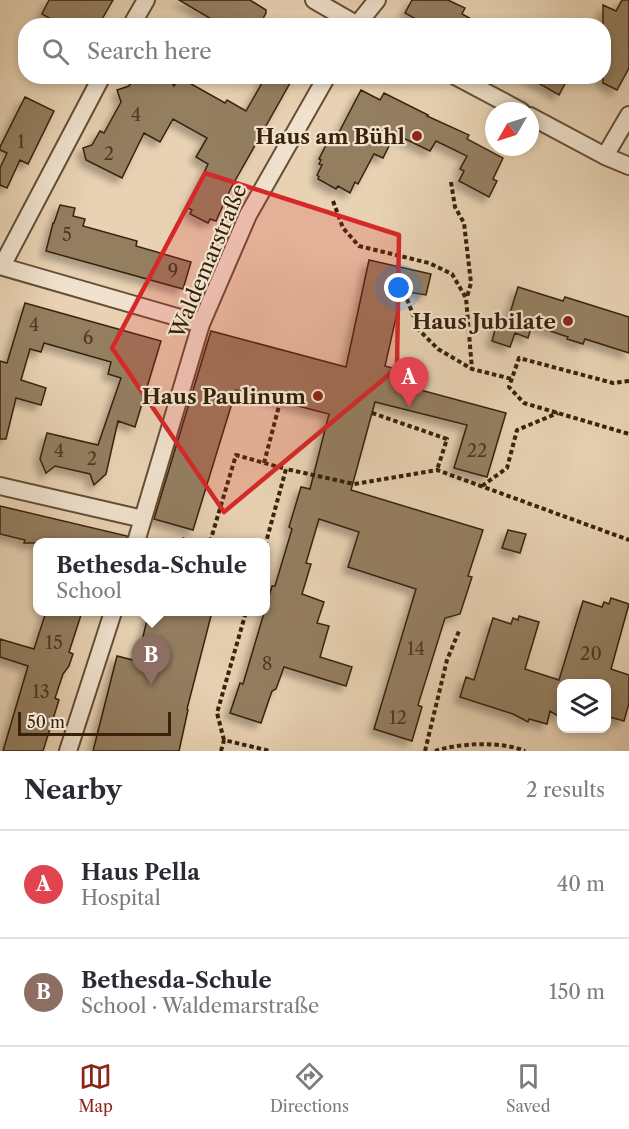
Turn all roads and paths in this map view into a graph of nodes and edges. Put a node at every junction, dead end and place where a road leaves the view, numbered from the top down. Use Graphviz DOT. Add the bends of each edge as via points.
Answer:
graph roads {
  1 [pos="146,0"];
  2 [pos="314,0"];
  3 [pos="377,0"];
  4 [pos="136,18"];
  5 [pos="345,18"];
  6 [pos="363,18"];
  7 [pos="98,84"];
  8 [pos="322,84"];
  9 [pos="470,84"];
  10 [pos="504,102"];
  11 [pos="629,115"];
  12 [pos="539,121"];
  13 [pos="606,156"];
  14 [pos="629,165"];
  15 [pos="452,182"];
  16 [pos="333,201"];
  17 [pos="1,266"];
  18 [pos="466,298"];
  19 [pos="407,299"];
  20 [pos="201,324"];
  21 [pos="472,369"];
  22 [pos="512,379"];
  23 [pos="629,381"];
  24 [pos="280,402"];
  25 [pos="372,413"];
  26 [pos="559,413"];
  27 [pos="629,434"];
  28 [pos="264,463"];
  29 [pos="286,470"];
  30 [pos="437,470"];
  31 [pos="0,486"];
  32 [pos="482,486"];
  33 [pos="143,519"];
  34 [pos="137,538"];
  35 [pos="211,538"];
  36 [pos="267,538"];
  37 [pos="629,540"];
  38 [pos="112,616"];
  39 [pos="245,616"];
  40 [pos="459,631"];
  41 [pos="224,740"];
  42 [pos="68,751"];
  43 [pos="221,751"];
  44 [pos="270,751"];
  45 [pos="425,751"];
  46 [pos="435,751"];
  47 [pos="525,751"];
  1 -- 4 [label="street"];
  2 -- 5 [label="street"];
  3 -- 6 [label="street"];
  7 -- 17 [label="street"];
  8 -- 20 [label="street, Waldemarstraße" via="248,215"];
  9 -- 10 [label="street"];
  11 -- 13 [label="street"];
  12 -- 13 [label="street"];
  13 -- 14 [label="street"];
  15 -- 18 [label="path" via="455,207 464,223 471,283"];
  16 -- 18 [label="path" via="344,228 358,246 429,263 452,274"];
  17 -- 20 [label="street"];
  18 -- 21 [label="path"];
  19 -- 21 [label="path" via="419,330 438,349"];
  20 -- 33 [label="street, Waldemarstraße"];
  21 -- 22 [label="path"];
  22 -- 23 [label="path" via="519,358 613,383"];
  22 -- 26 [label="path" via="509,387 524,403"];
  24 -- 28 [label="path"];
  25 -- 30 [label="path" via="447,439"];
  26 -- 27 [label="path"];
  26 -- 32 [label="path" via="517,430 507,468"];
  28 -- 29 [label="path"];
  28 -- 35 [label="path" via="236,455"];
  29 -- 30 [label="path" via="354,484"];
  29 -- 36 [label="path"];
  30 -- 32 [label="path"];
  31 -- 33 [label="street"];
  32 -- 37 [label="path"];
  33 -- 34 [label="street, Waldemarstraße"];
  38 -- 42 [label="street"];
  39 -- 41 [label="path" via="217,713"];
  40 -- 45 [label="path" via="447,660"];
  41 -- 43 [label="path"];
  41 -- 44 [label="path"];
  46 -- 47 [label="path" via="451,746 513,746"];
}
